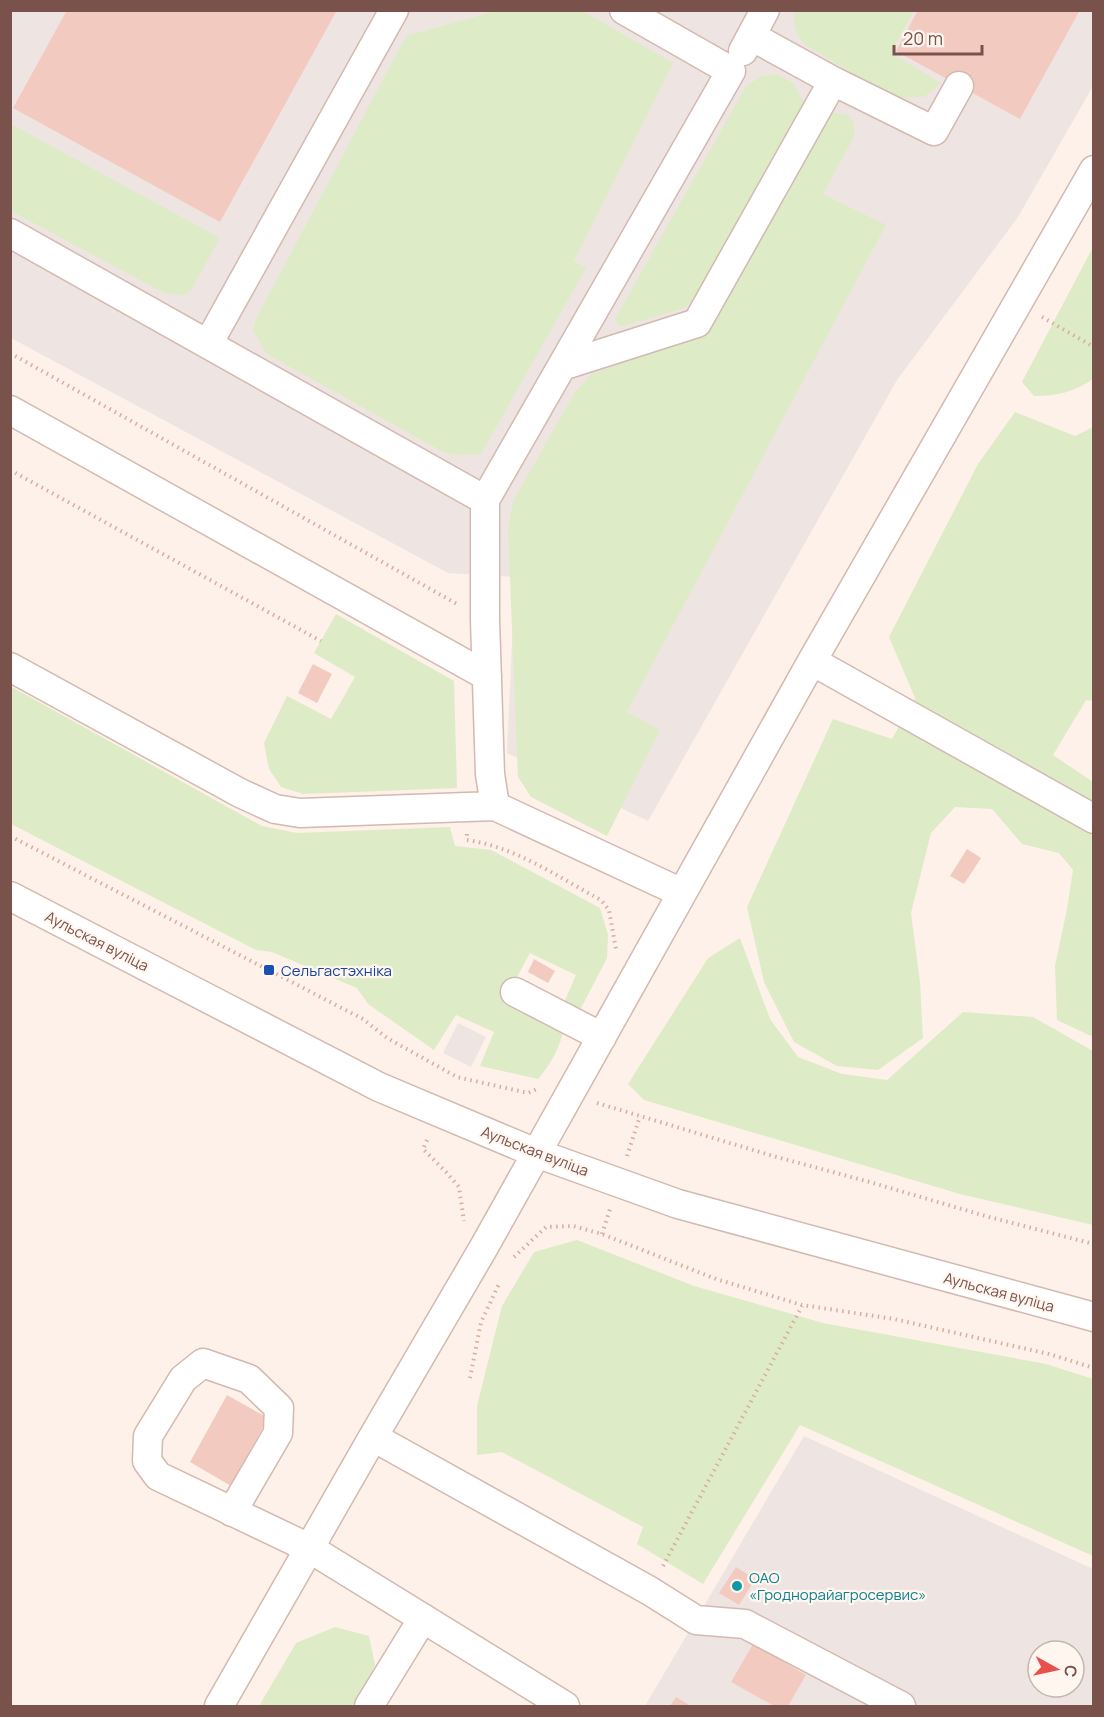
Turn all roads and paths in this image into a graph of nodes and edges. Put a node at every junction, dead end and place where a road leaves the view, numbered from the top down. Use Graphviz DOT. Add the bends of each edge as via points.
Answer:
graph roads {
  1 [pos="394,10"];
  2 [pos="624,10"];
  3 [pos="765,10"];
  4 [pos="751,36"];
  5 [pos="731,71"];
  6 [pos="833,81"];
  7 [pos="959,86"];
  8 [pos="1094,170"];
  9 [pos="10,233"];
  10 [pos="1018,302"];
  11 [pos="208,344"];
  12 [pos="1094,347"];
  13 [pos="10,353"];
  14 [pos="562,366"];
  15 [pos="10,410"];
  16 [pos="10,470"];
  17 [pos="485,500"];
  18 [pos="485,620"];
  19 [pos="321,641"];
  20 [pos="812,661"];
  21 [pos="10,667"];
  22 [pos="487,676"];
  23 [pos="495,806"];
  24 [pos="1094,819"];
  25 [pos="10,836"];
  26 [pos="682,893"];
  27 [pos="10,896"];
  28 [pos="515,992"];
  29 [pos="602,1036"];
  30 [pos="572,1092"];
  31 [pos="423,1149"];
  32 [pos="536,1153"];
  33 [pos="464,1227"];
  34 [pos="1094,1244"];
  35 [pos="512,1259"];
  36 [pos="501,1280"];
  37 [pos="802,1305"];
  38 [pos="1094,1317"];
  39 [pos="1094,1368"];
  40 [pos="470,1378"];
  41 [pos="373,1437"];
  42 [pos="232,1512"];
  43 [pos="309,1548"];
  44 [pos="650,1591"];
  45 [pos="423,1618"];
  46 [pos="219,1707"];
  47 [pos="369,1707"];
  48 [pos="565,1707"];
  49 [pos="901,1707"];
  1 -- 11 [label="street"];
  2 -- 5 [label="street"];
  3 -- 4 [label="street"];
  4 -- 5 [label="street"];
  4 -- 6 [label="street"];
  5 -- 14 [label="street"];
  6 -- 7 [label="street" via="934,131"];
  6 -- 14 [label="street" via="698,323"];
  8 -- 10 [label="street"];
  9 -- 11 [label="street"];
  10 -- 12 [label="path"];
  10 -- 20 [label="street"];
  11 -- 17 [label="street"];
  13 -- 18 [label="path"];
  14 -- 17 [label="street"];
  15 -- 22 [label="street"];
  16 -- 19 [label="path"];
  17 -- 18 [label="street"];
  18 -- 22 [label="street"];
  20 -- 24 [label="street"];
  20 -- 26 [label="street"];
  21 -- 23 [label="street" via="240,793 275,808 300,813"];
  22 -- 23 [label="street" via="490,774"];
  23 -- 26 [label="street"];
  25 -- 30 [label="path" via="363,1019 387,1038 457,1077 528,1093 551,1084"];
  26 -- 29 [label="street"];
  27 -- 32 [label="street, Аульская вуліца" via="379,1087"];
  28 -- 29 [label="street"];
  29 -- 30 [label="street"];
  30 -- 32 [label="street"];
  30 -- 34 [label="path" via="773,1156"];
  31 -- 33 [label="path" via="459,1187"];
  32 -- 38 [label="street, Аульская вуліца" via="678,1204"];
  32 -- 41 [label="street"];
  35 -- 37 [label="path" via="546,1227 573,1226 716,1279"];
  36 -- 40 [label="path" via="481,1322"];
  37 -- 39 [label="path" via="894,1319"];
  37 -- 44 [label="path"];
  41 -- 43 [label="street"];
  41 -- 44 [label="street"];
  42 -- 42 [label="street" via="158,1476 147,1461 148,1436 183,1378 202,1363 249,1379 279,1408 278,1433"];
  42 -- 43 [label="street"];
  43 -- 45 [label="street"];
  43 -- 46 [label="street"];
  44 -- 49 [label="street" via="696,1620 745,1624"];
  45 -- 47 [label="street"];
  45 -- 48 [label="street"];
}
